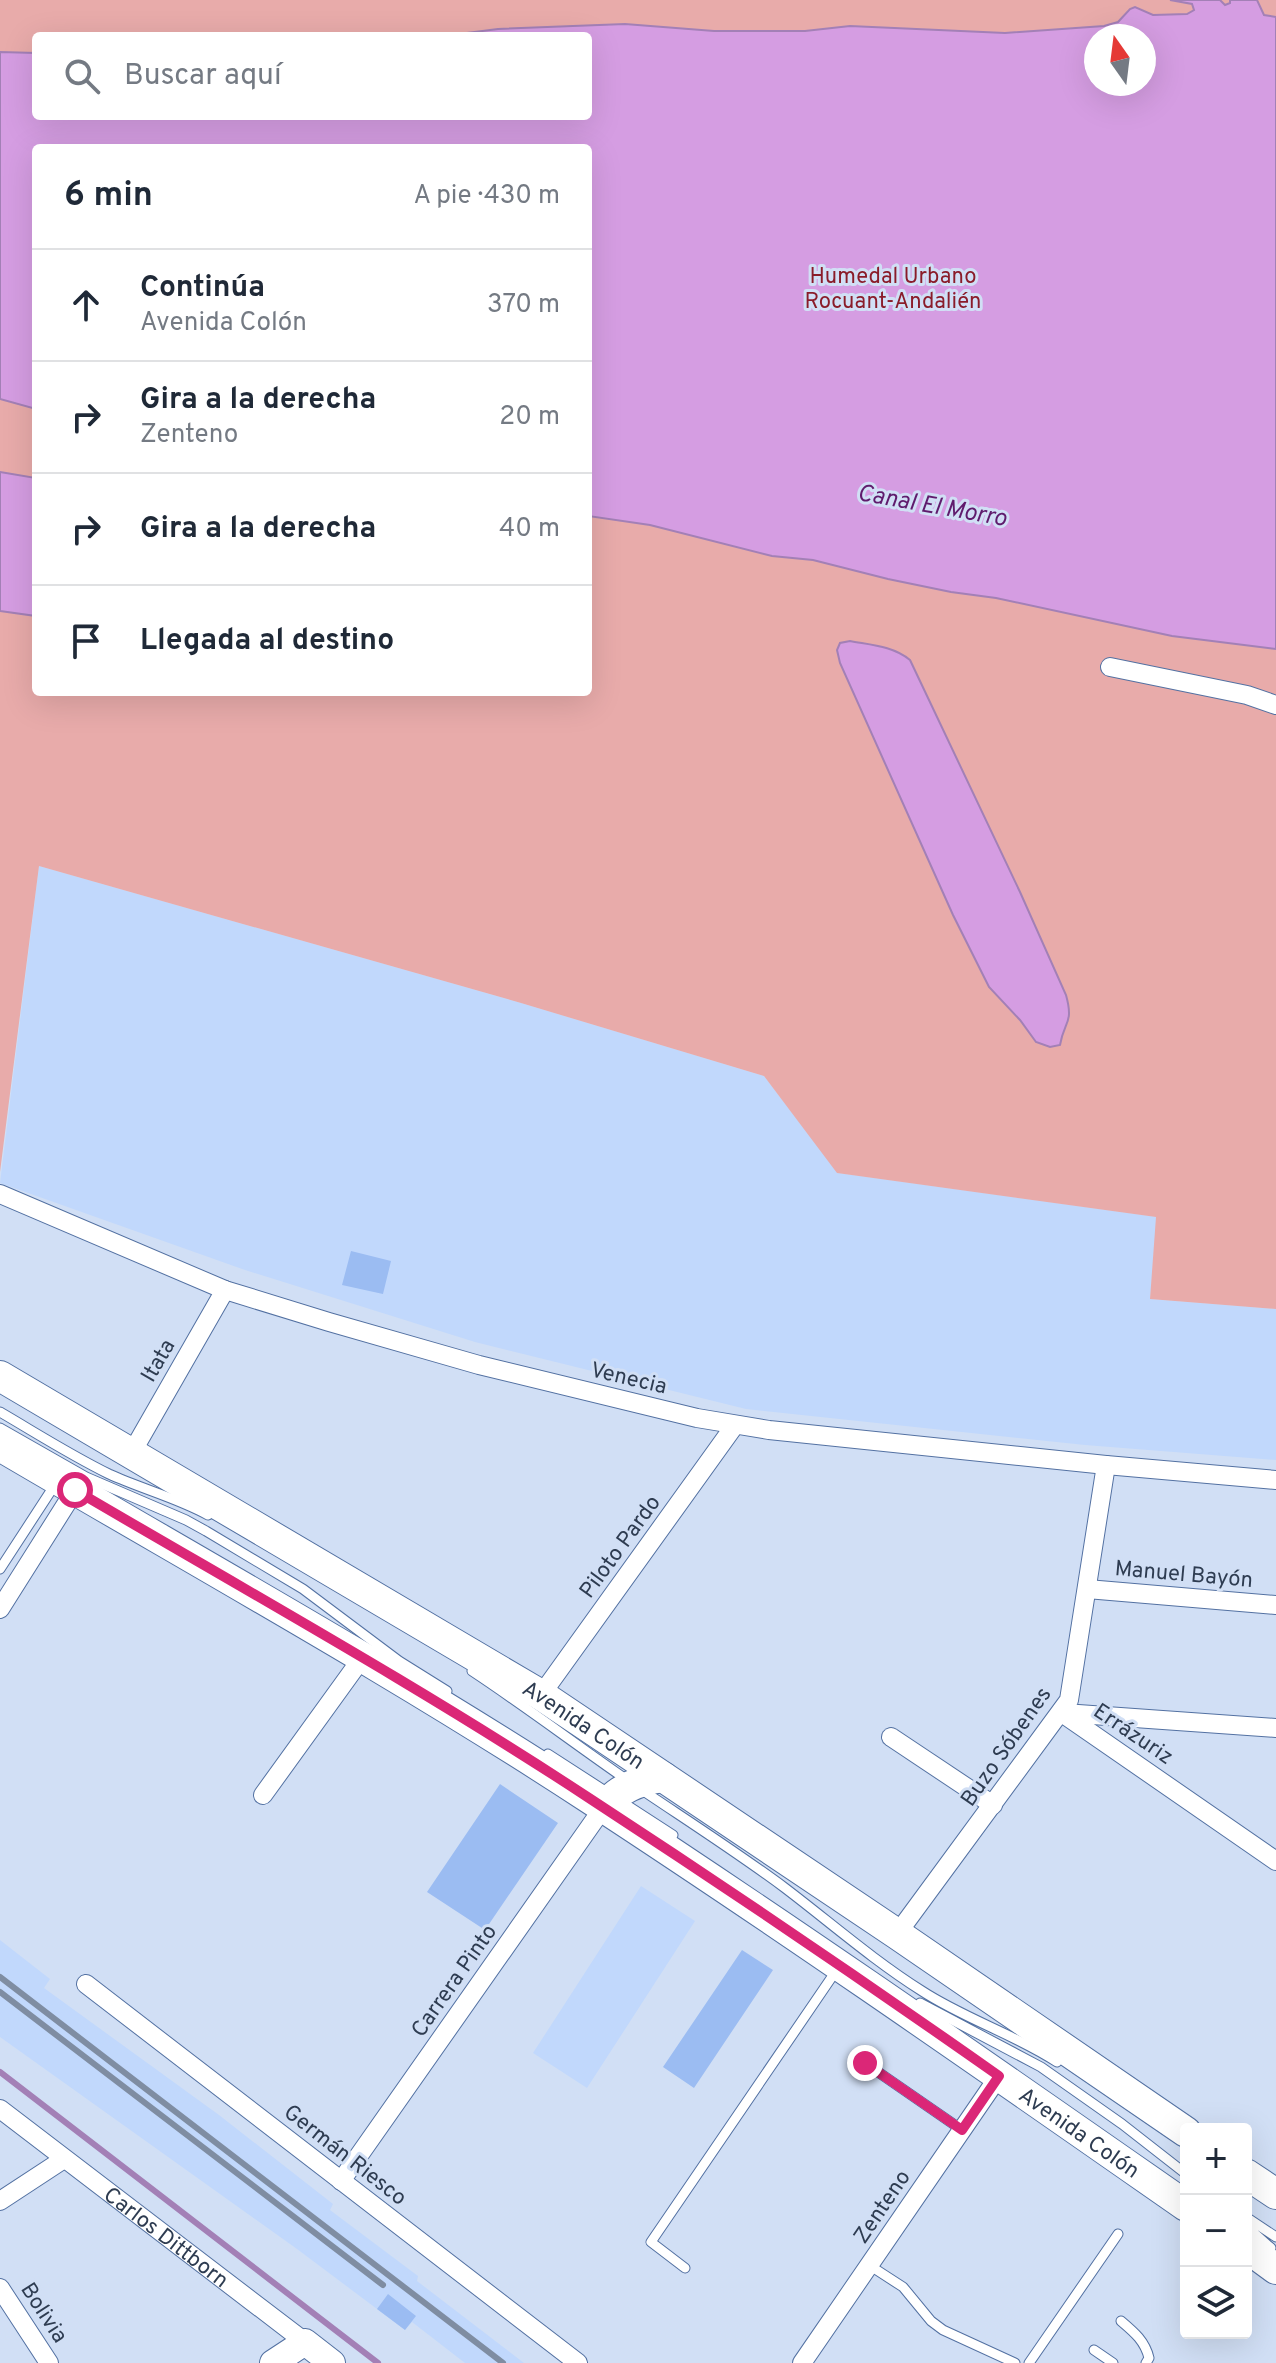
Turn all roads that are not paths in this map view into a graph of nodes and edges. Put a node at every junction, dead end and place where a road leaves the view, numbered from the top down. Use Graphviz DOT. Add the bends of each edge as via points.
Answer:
graph roads {
  1 [pos="1110,667"];
  2 [pos="1276,705"];
  3 [pos="0,1194"];
  4 [pos="225,1290"];
  5 [pos="0,1376"];
  6 [pos="0,1412"];
  7 [pos="735,1425"];
  8 [pos="0,1428"];
  9 [pos="0,1446"];
  10 [pos="131,1454"];
  11 [pos="1106,1465"];
  12 [pos="1276,1480"];
  13 [pos="67,1485"];
  14 [pos="220,1523"];
  15 [pos="0,1569"];
  16 [pos="1087,1589"];
  17 [pos="1276,1605"];
  18 [pos="0,1609"];
  19 [pos="362,1658"];
  20 [pos="465,1666"];
  21 [pos="453,1695"];
  22 [pos="541,1695"];
  23 [pos="1062,1713"];
  24 [pos="1276,1728"];
  25 [pos="891,1737"];
  26 [pos="534,1745"];
  27 [pos="663,1777"];
  28 [pos="263,1795"];
  29 [pos="617,1796"];
  30 [pos="993,1805"];
  31 [pos="679,1839"];
  32 [pos="1276,1861"];
  33 [pos="897,1934"];
  34 [pos="840,1965"];
  35 [pos="86,1984"];
  36 [pos="910,1998"];
  37 [pos="865,2063"];
  38 [pos="1061,2064"];
  39 [pos="999,2076"];
  40 [pos="1118,2099"];
  41 [pos="0,2109"];
  42 [pos="1179,2127"];
  43 [pos="962,2130"];
  44 [pos="64,2159"];
  45 [pos="1180,2169"];
  46 [pos="1252,2178"];
  47 [pos="341,2181"];
  48 [pos="1276,2194"];
  49 [pos="0,2201"];
  50 [pos="1180,2202"];
  51 [pos="1252,2221"];
  52 [pos="1252,2231"];
  53 [pos="1118,2234"];
  54 [pos="1276,2237"];
  55 [pos="1252,2251"];
  56 [pos="1276,2253"];
  57 [pos="869,2265"];
  58 [pos="685,2268"];
  59 [pos="1276,2269"];
  60 [pos="0,2288"];
  61 [pos="1121,2321"];
  62 [pos="305,2342"];
  63 [pos="1094,2350"];
  64 [pos="49,2363"];
  65 [pos="273,2363"];
  66 [pos="332,2363"];
  67 [pos="578,2363"];
  68 [pos="802,2363"];
  69 [pos="1015,2363"];
  70 [pos="1029,2363"];
  71 [pos="1113,2363"];
  72 [pos="1146,2363"];
  1 -- 2 [label="street"];
  3 -- 4 [label="street, Venecia"];
  4 -- 7 [label="street, Venecia" via="479,1365"];
  4 -- 10 [label="street, Itata"];
  5 -- 10 [label="main road, Avenida Colón"];
  6 -- 14 [label="lane" via="112,1476"];
  7 -- 11 [label="street, Venecia"];
  7 -- 22 [label="street, Piloto Pardo"];
  8 -- 21 [label="lane" via="86,1477 206,1531 303,1589"];
  9 -- 13 [label="main road, Avenida Colón"];
  10 -- 22 [label="main road, Avenida Colón"];
  11 -- 12 [label="street, Venecia"];
  11 -- 16 [label="street, Buzo Sóbenes"];
  13 -- 15 [label="lane"];
  13 -- 18 [label="street" via="46,1537"];
  13 -- 19 [label="main road, Avenida Colón"];
  16 -- 17 [label="street, Manuel Bayón"];
  16 -- 23 [label="street, Buzo Sóbenes" via="1072,1690"];
  19 -- 28 [label="street"];
  19 -- 29 [label="main road, Avenida Colón"];
  20 -- 29 [label="lane" via="559,1733"];
  22 -- 27 [label="main road, Avenida Colón"];
  23 -- 24 [label="street, Errázuriz"];
  23 -- 30 [label="street, Buzo Sóbenes"];
  23 -- 32 [label="street, Errázuriz"];
  25 -- 30 [label="street"];
  26 -- 29 [label="lane"];
  27 -- 29 [label="main road"];
  27 -- 33 [label="main road, Avenida Colón"];
  29 -- 31 [label="lane"];
  29 -- 34 [label="main road, Avenida Colón"];
  29 -- 38 [label="lane" via="783,1887 921,1990"];
  29 -- 47 [label="street, Carrera Pinto"];
  30 -- 33 [label="street, Buzo Sóbenes"];
  33 -- 42 [label="main road, Avenida Colón"];
  34 -- 39 [label="main road, Avenida Colón"];
  34 -- 58 [label="lane" via="651,2242"];
  35 -- 47 [label="street, Germán Riesco"];
  36 -- 45 [label="lane" via="1041,2067"];
  37 -- 43 [label="lane"];
  39 -- 43 [label="street, Zenteno"];
  39 -- 50 [label="main road, Avenida Colón"];
  40 -- 42 [label="lane"];
  41 -- 44 [label="street, Carlos Dittborn"];
  43 -- 57 [label="street, Zenteno"];
  44 -- 49 [label="street"];
  44 -- 62 [label="street, Carlos Dittborn"];
  46 -- 48 [label="main road"];
  47 -- 67 [label="street, Germán Riesco"];
  51 -- 54 [label="lane"];
  52 -- 56 [label="lane"];
  53 -- 70 [label="lane"];
  55 -- 59 [label="main road"];
  57 -- 68 [label="street, Zenteno"];
  57 -- 69 [label="lane" via="903,2287 943,2330"];
  60 -- 64 [label="street, Bolivia"];
  61 -- 72 [label="lane" via="1147,2348"];
  62 -- 65 [label="street"];
  62 -- 66 [label="street, Carlos Dittborn"];
  63 -- 71 [label="lane"];
}
